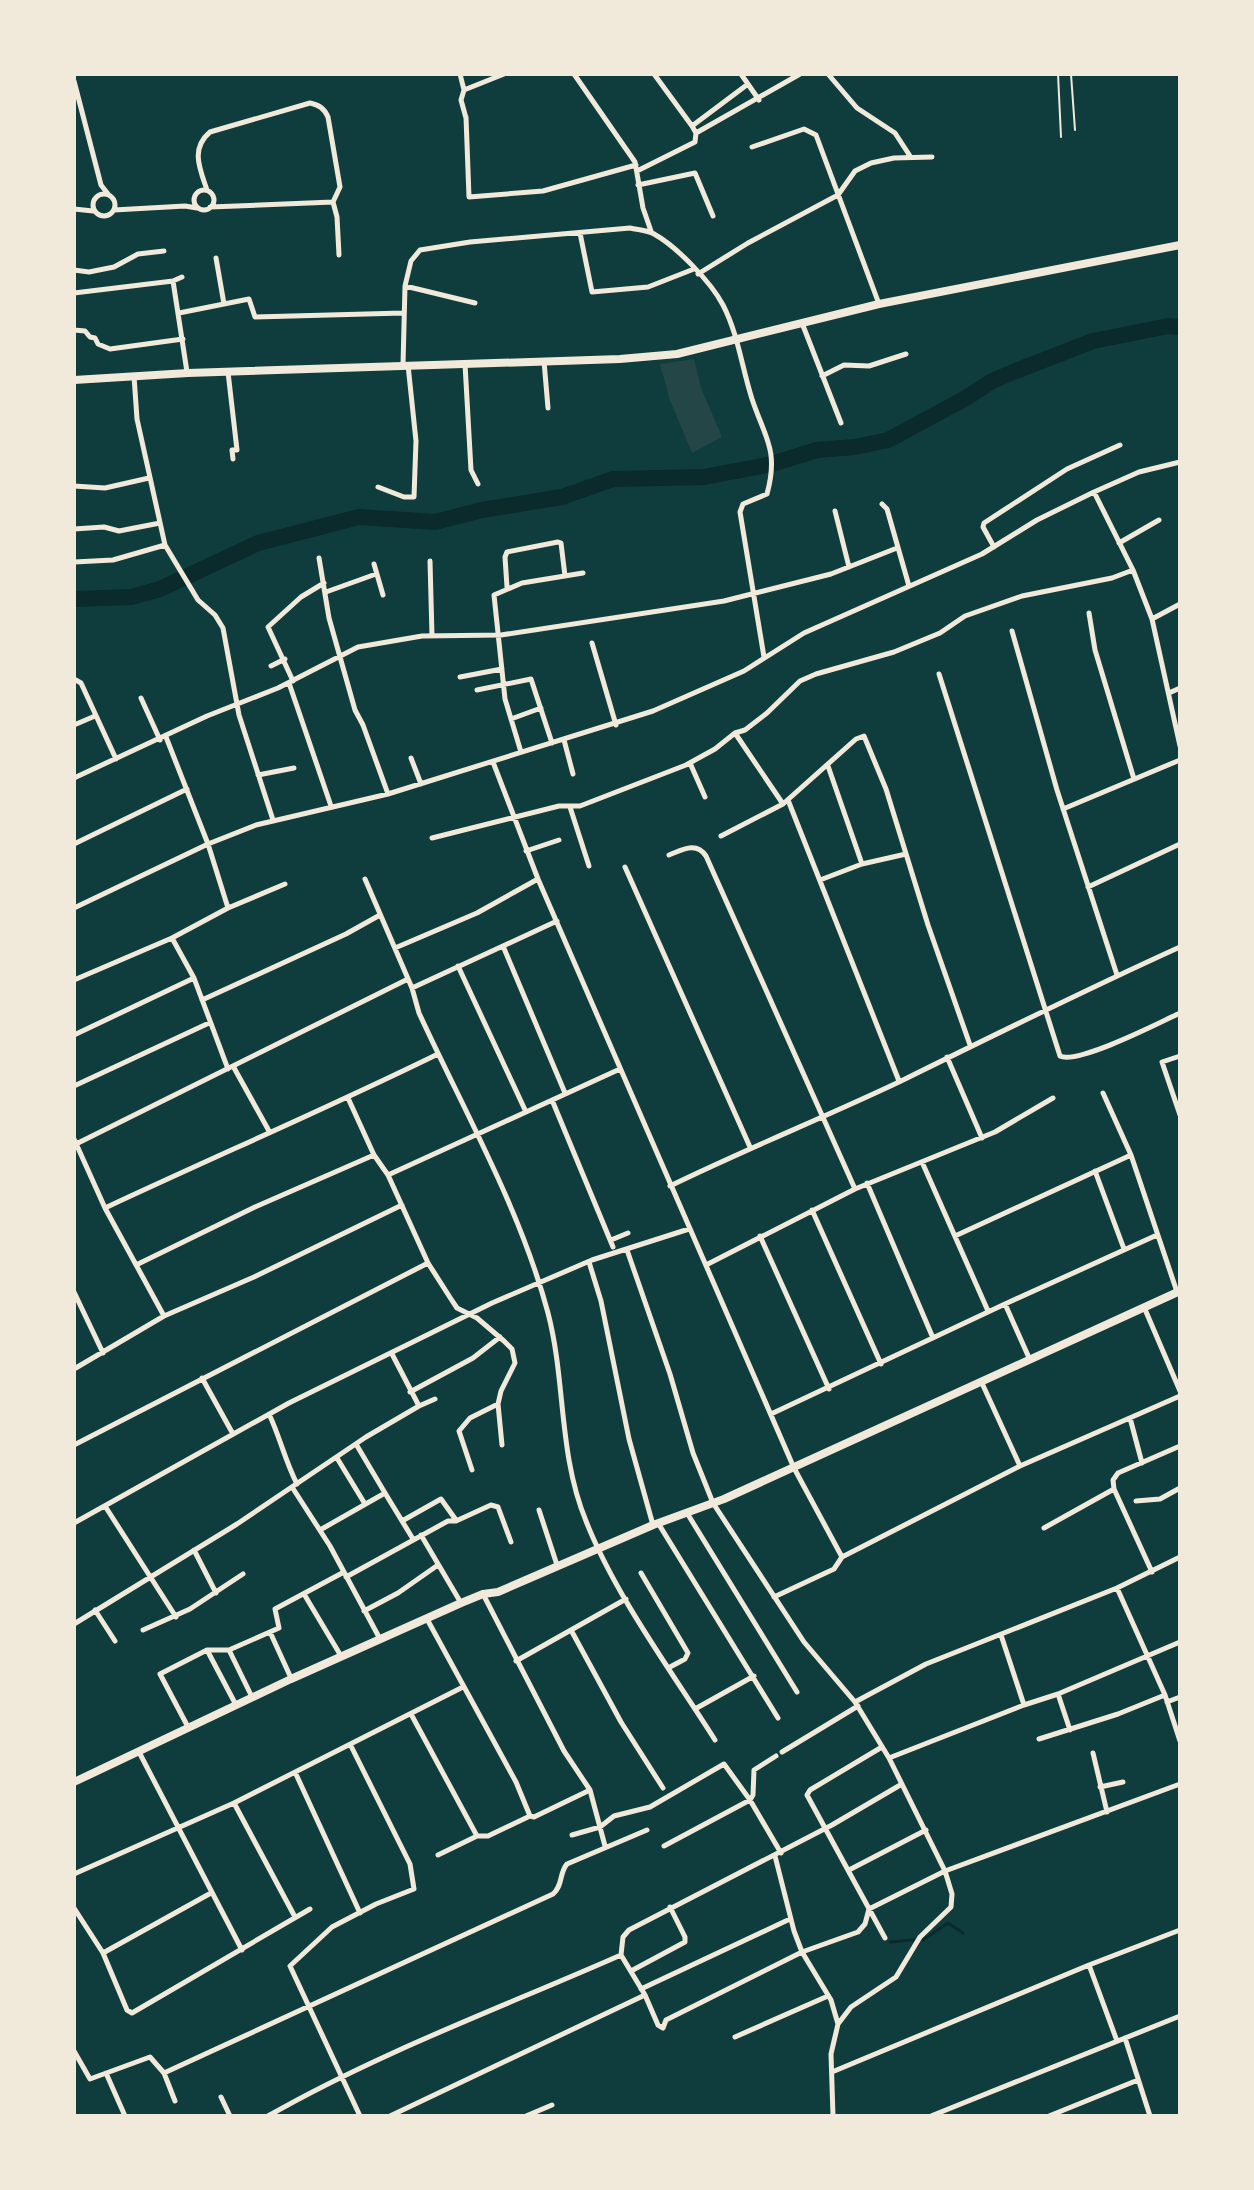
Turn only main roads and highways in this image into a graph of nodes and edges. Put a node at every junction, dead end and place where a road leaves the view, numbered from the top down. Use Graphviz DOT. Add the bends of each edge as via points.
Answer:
graph roads {
  1 [pos="1180,245"];
  2 [pos="74,380"];
  3 [pos="1178,1292"];
  4 [pos="74,1781"];
  1 -- 2 [label="main road" via="879,304 677,354"];
  3 -- 4 [label="main road" via="794,1468 461,1603"];
}
